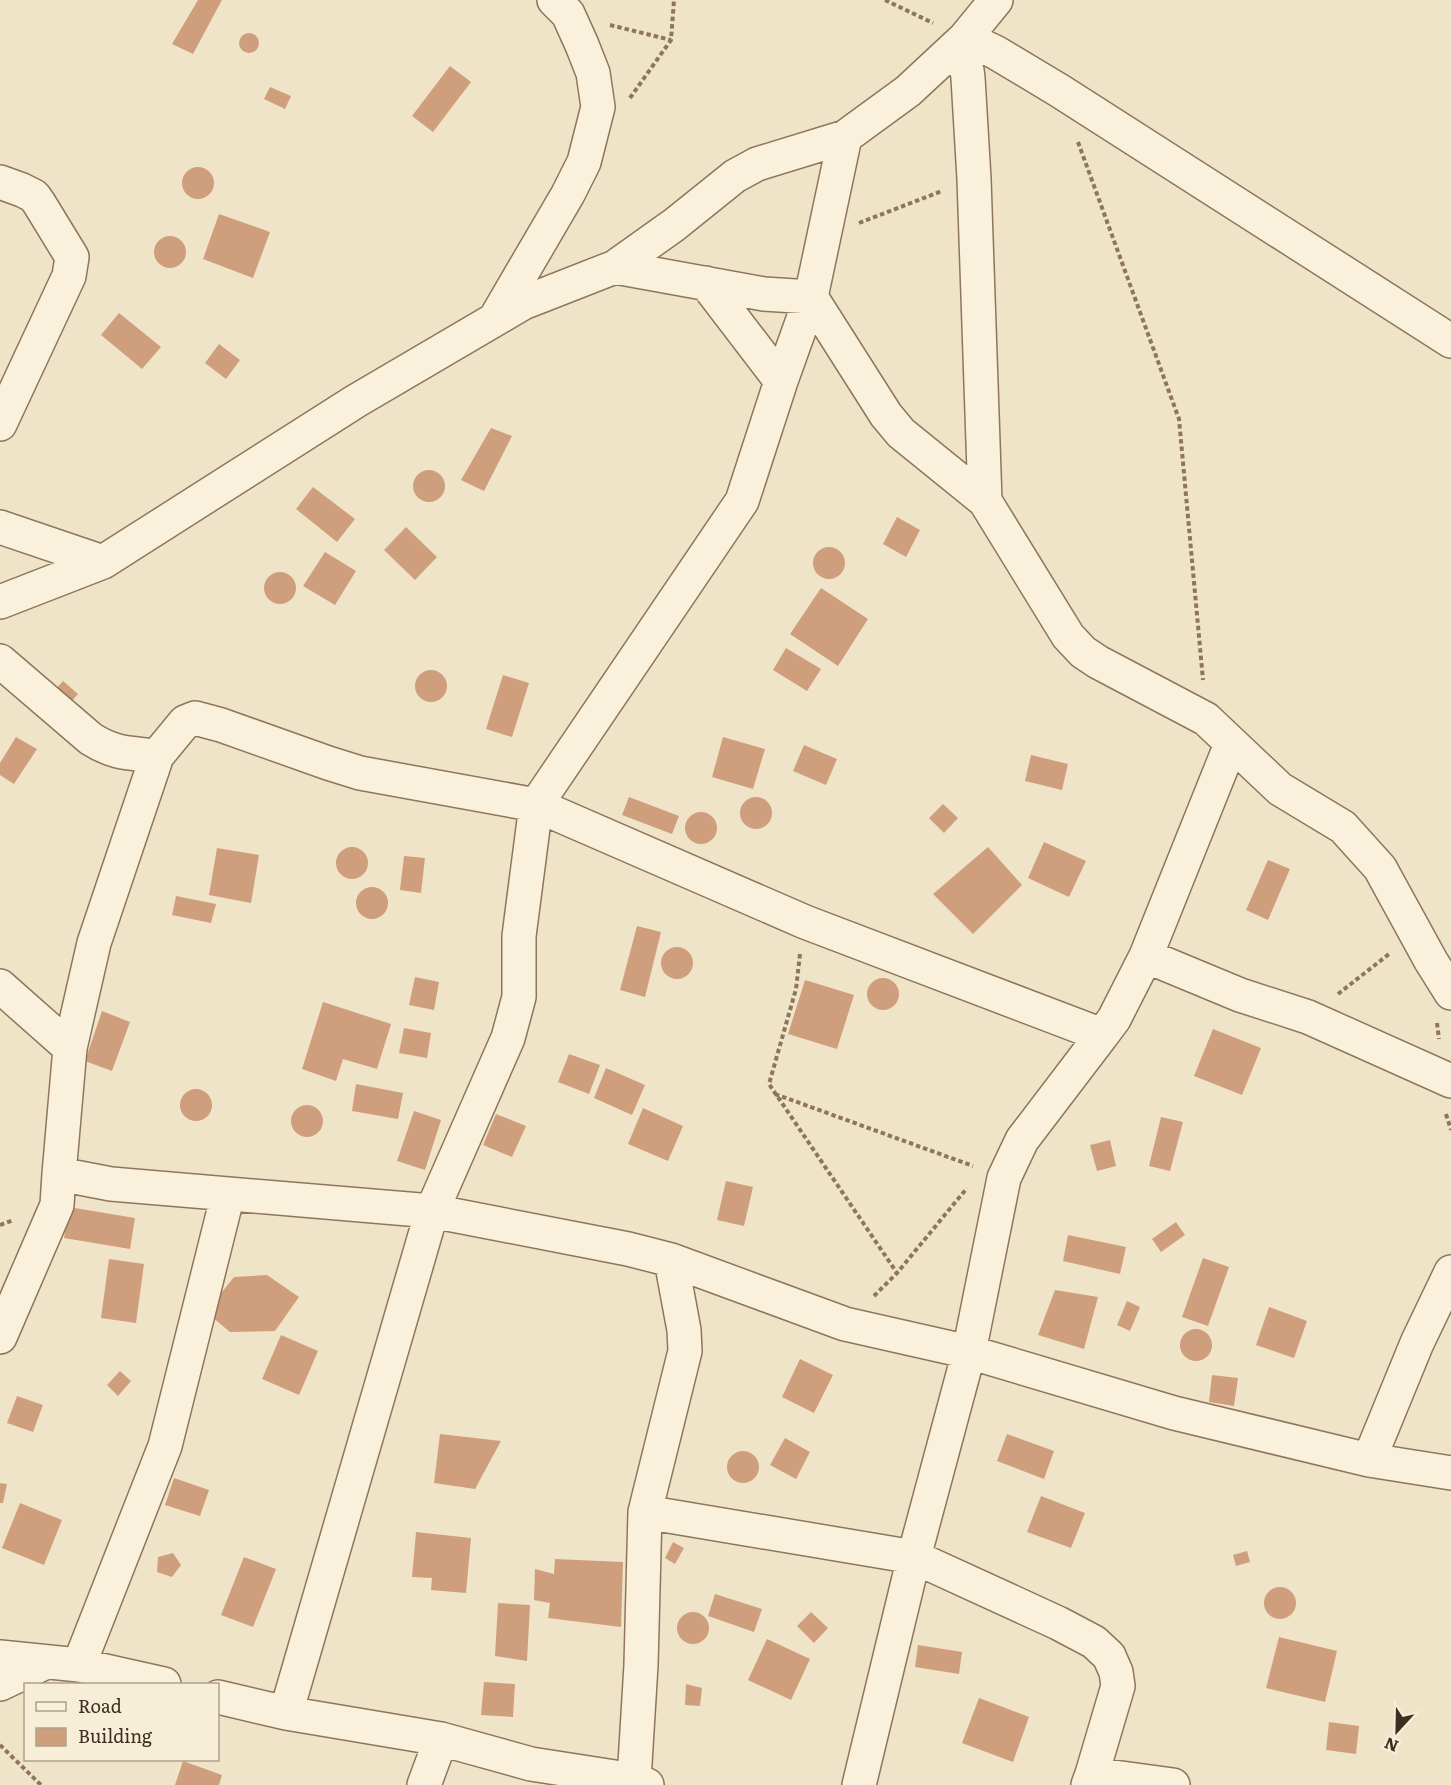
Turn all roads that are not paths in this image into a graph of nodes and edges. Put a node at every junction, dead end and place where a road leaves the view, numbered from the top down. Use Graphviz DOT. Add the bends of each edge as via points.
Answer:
graph roads {
  1 [pos="996,0"];
  2 [pos="561,7"];
  3 [pos="959,44"];
  4 [pos="845,137"];
  5 [pos="0,182"];
  6 [pos="615,267"];
  7 [pos="706,283"];
  8 [pos="811,297"];
  9 [pos="494,320"];
  10 [pos="1451,340"];
  11 [pos="781,381"];
  12 [pos="0,424"];
  13 [pos="985,501"];
  14 [pos="0,527"];
  15 [pos="103,562"];
  16 [pos="0,602"];
  17 [pos="0,661"];
  18 [pos="1231,744"];
  19 [pos="157,756"];
  20 [pos="536,805"];
  21 [pos="1146,956"];
  22 [pos="0,986"];
  23 [pos="1451,993"];
  24 [pos="1102,1035"];
  25 [pos="70,1048"];
  26 [pos="1451,1080"];
  27 [pos="59,1174"];
  28 [pos="228,1194"];
  29 [pos="432,1210"];
  30 [pos="671,1260"];
  31 [pos="1451,1272"];
  32 [pos="0,1337"];
  33 [pos="969,1352"];
  34 [pos="1369,1460"];
  35 [pos="1451,1473"];
  36 [pos="645,1512"];
  37 [pos="914,1557"];
  38 [pos="0,1657"];
  39 [pos="46,1662"];
  40 [pos="79,1665"];
  41 [pos="160,1683"];
  42 [pos="0,1684"];
  43 [pos="219,1697"];
  44 [pos="286,1713"];
  45 [pos="441,1739"];
  46 [pos="1090,1780"];
  47 [pos="640,1783"];
  48 [pos="424,1785"];
  49 [pos="859,1785"];
  50 [pos="1173,1785"];
  1 -- 3 [label="street"];
  2 -- 9 [label="street" via="593,73 598,107 584,162"];
  3 -- 4 [label="street" via="908,91"];
  3 -- 10 [label="street" via="995,52"];
  3 -- 13 [label="street" via="967,70 974,179"];
  4 -- 6 [label="street" via="758,164 735,176"];
  4 -- 8 [label="street"];
  5 -- 12 [label="street" via="34,196 72,257 69,276"];
  6 -- 7 [label="street"];
  6 -- 9 [label="street" via="523,303"];
  7 -- 8 [label="street" via="764,294"];
  7 -- 11 [label="street"];
  8 -- 11 [label="street"];
  8 -- 13 [label="street" via="886,415"];
  9 -- 15 [label="street" via="356,401"];
  11 -- 20 [label="street" via="742,501"];
  13 -- 18 [label="street" via="1056,618 1083,652 1206,719"];
  14 -- 15 [label="street"];
  15 -- 16 [label="street"];
  17 -- 19 [label="street" via="105,748"];
  18 -- 21 [label="street"];
  18 -- 23 [label="street" via="1280,789 1331,819 1354,838 1380,868"];
  19 -- 20 [label="street" via="185,722 195,718 360,773"];
  19 -- 25 [label="street" via="94,943"];
  20 -- 24 [label="street" via="805,922"];
  20 -- 29 [label="street" via="519,936 519,997 508,1038"];
  21 -- 24 [label="street"];
  21 -- 26 [label="street" via="1240,995 1308,1017"];
  22 -- 25 [label="street"];
  24 -- 33 [label="street" via="992,1173"];
  25 -- 27 [label="street"];
  27 -- 28 [label="street" via="111,1184"];
  27 -- 32 [label="street" via="57,1204"];
  28 -- 29 [label="street"];
  28 -- 40 [label="street" via="165,1446"];
  29 -- 30 [label="street"];
  29 -- 44 [label="street"];
  30 -- 33 [label="street" via="845,1324"];
  30 -- 36 [label="street" via="685,1351"];
  31 -- 34 [label="street"];
  33 -- 34 [label="street" via="1174,1413"];
  33 -- 37 [label="street"];
  34 -- 35 [label="street"];
  36 -- 37 [label="street"];
  36 -- 47 [label="street"];
  37 -- 46 [label="street" via="1058,1623 1094,1642 1109,1656 1118,1686"];
  37 -- 49 [label="street"];
  38 -- 39 [label="street"];
  39 -- 40 [label="street"];
  39 -- 42 [label="street"];
  40 -- 41 [label="street"];
  43 -- 44 [label="street"];
  44 -- 45 [label="street"];
  45 -- 47 [label="street" via="531,1764"];
  45 -- 48 [label="street"];
  46 -- 50 [label="street"];
}
